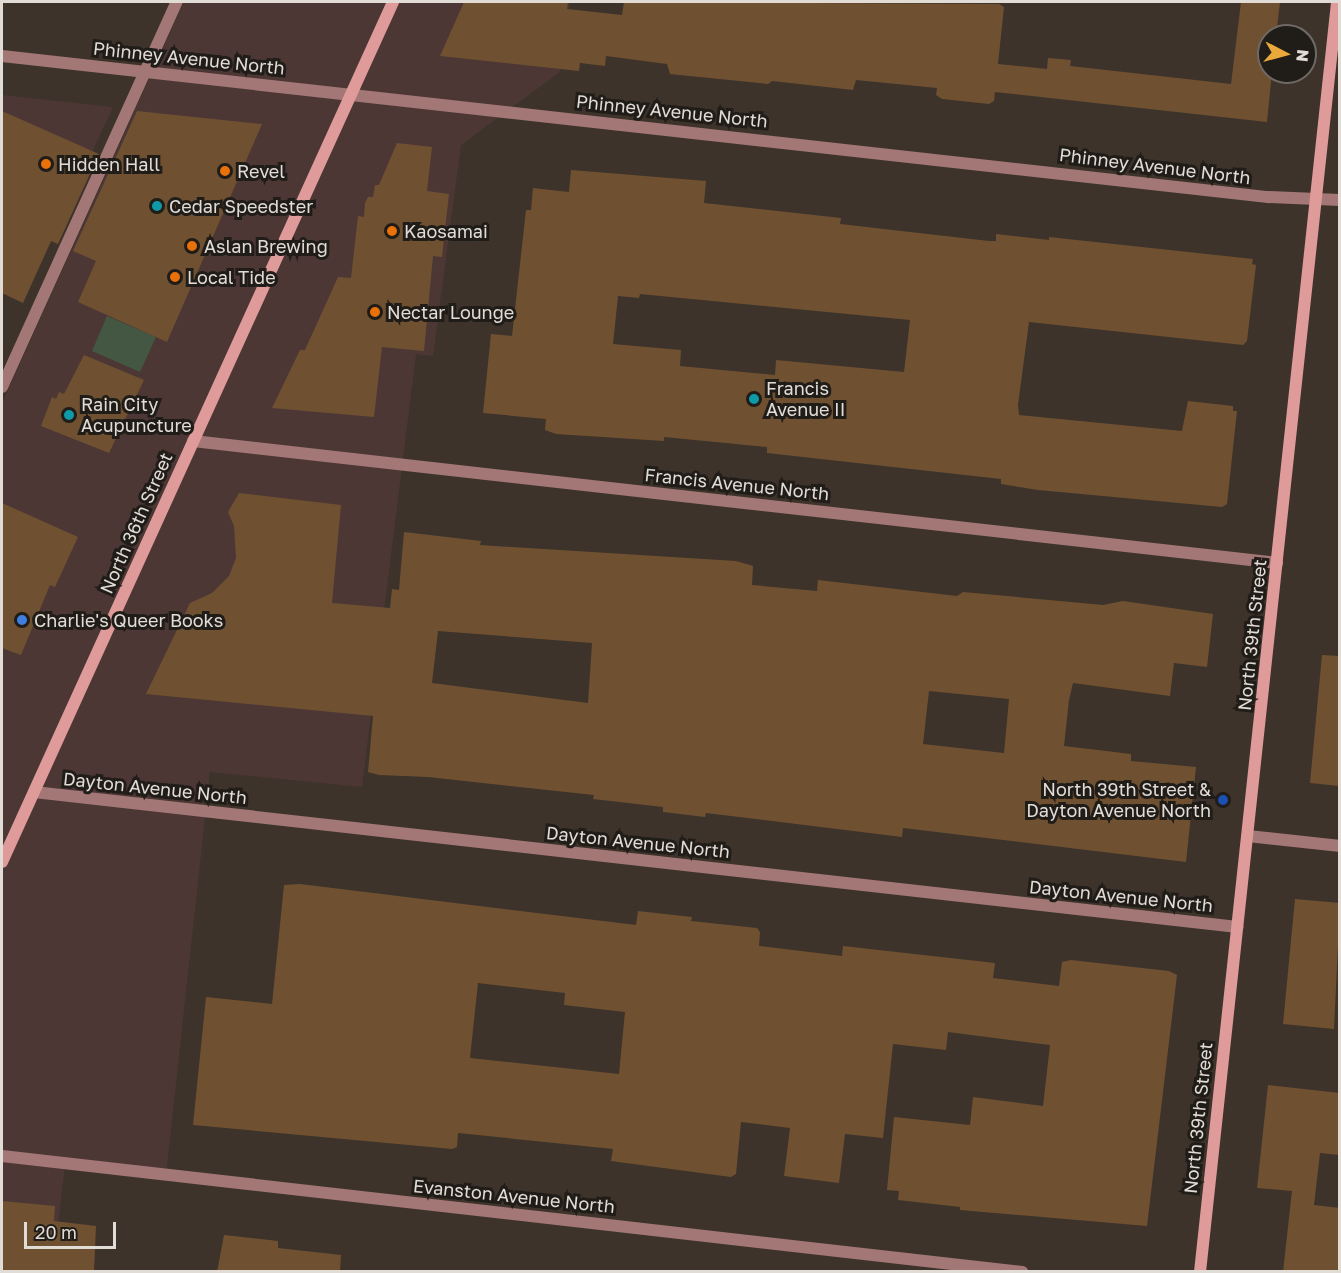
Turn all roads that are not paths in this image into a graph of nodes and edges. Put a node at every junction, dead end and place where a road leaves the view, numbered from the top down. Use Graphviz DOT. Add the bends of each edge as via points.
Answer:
graph roads {
  1 [pos="177,2"];
  2 [pos="393,2"];
  3 [pos="1336,2"];
  4 [pos="2,56"];
  5 [pos="146,71"];
  6 [pos="354,93"];
  7 [pos="1314,199"];
  8 [pos="1340,200"];
  9 [pos="2,387"];
  10 [pos="193,441"];
  11 [pos="1277,563"];
  12 [pos="34,792"];
  13 [pos="1248,836"];
  14 [pos="1340,846"];
  15 [pos="2,862"];
  16 [pos="1237,927"];
  17 [pos="2,1156"];
  18 [pos="1022,1272"];
  19 [pos="1200,1272"];
  1 -- 5 [label="street"];
  2 -- 6 [label="main road, North 36th Street"];
  3 -- 7 [label="main road, North 39th Street"];
  4 -- 5 [label="street, Phinney Avenue North"];
  5 -- 6 [label="street, Phinney Avenue North"];
  5 -- 9 [label="street"];
  6 -- 7 [label="street, Phinney Avenue North" via="1268,197"];
  6 -- 10 [label="main road, North 36th Street"];
  7 -- 8 [label="street, Phinney Avenue North"];
  7 -- 11 [label="main road, North 39th Street"];
  10 -- 11 [label="street, Francis Avenue North"];
  10 -- 12 [label="main road, North 36th Street"];
  11 -- 13 [label="main road, North 39th Street"];
  12 -- 15 [label="main road, North 36th Street"];
  12 -- 16 [label="street, Dayton Avenue North"];
  13 -- 14 [label="street"];
  13 -- 16 [label="main road, North 39th Street"];
  16 -- 19 [label="main road, North 39th Street"];
  17 -- 18 [label="street, Evanston Avenue North"];
}
